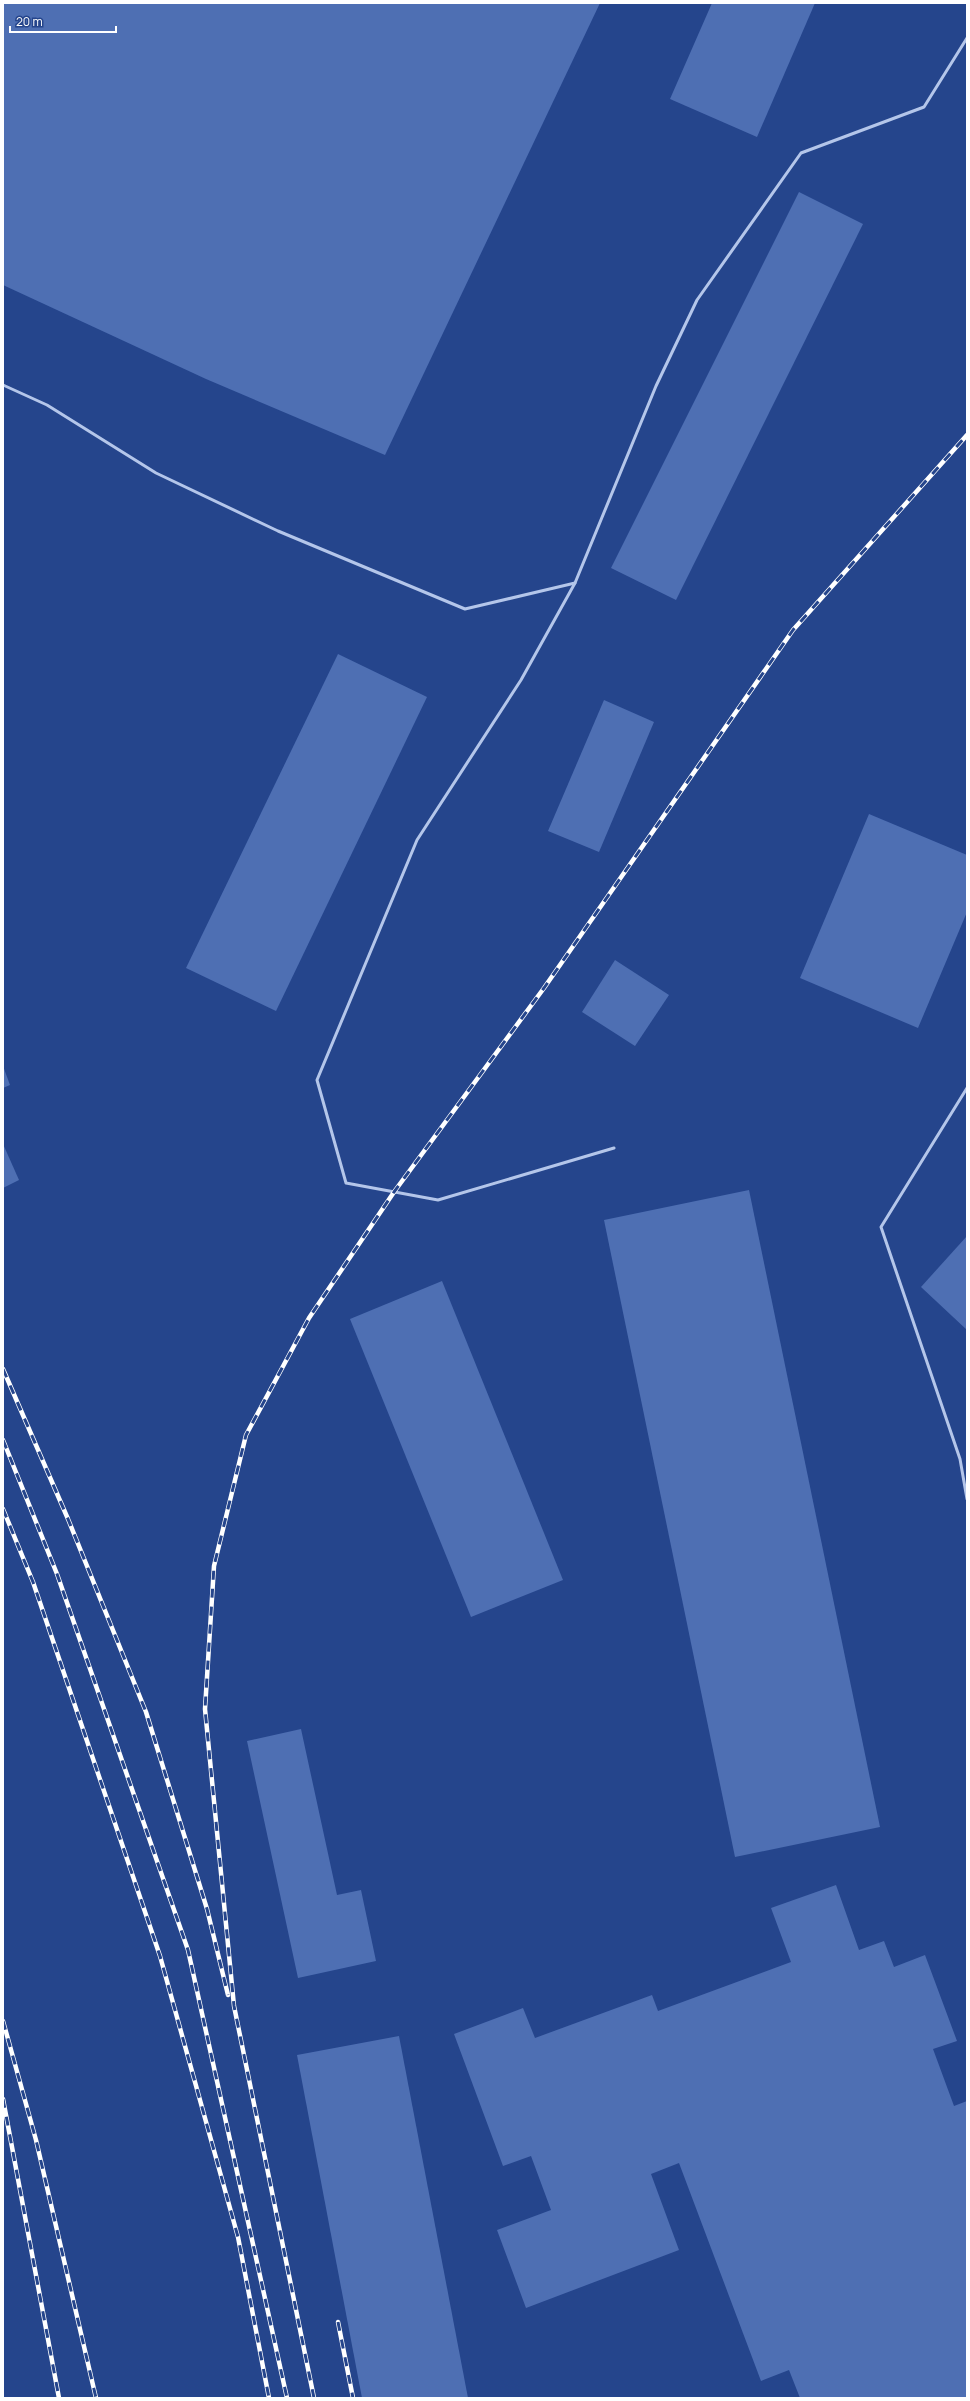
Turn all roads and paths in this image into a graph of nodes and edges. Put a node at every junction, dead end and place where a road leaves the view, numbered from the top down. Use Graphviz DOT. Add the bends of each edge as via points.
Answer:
graph roads {
  1 [pos="967,38"];
  2 [pos="3,384"];
  3 [pos="575,583"];
  4 [pos="967,1088"];
  5 [pos="614,1148"];
  6 [pos="967,1499"];
  1 -- 3 [label="lane" via="924,107 801,153 697,300 656,386"];
  2 -- 3 [label="lane" via="47,405 156,473 278,531 466,609"];
  3 -- 5 [label="lane" via="522,680 417,840 316,1080 346,1183 438,1200"];
  4 -- 6 [label="lane" via="881,1227 960,1459"];
}
